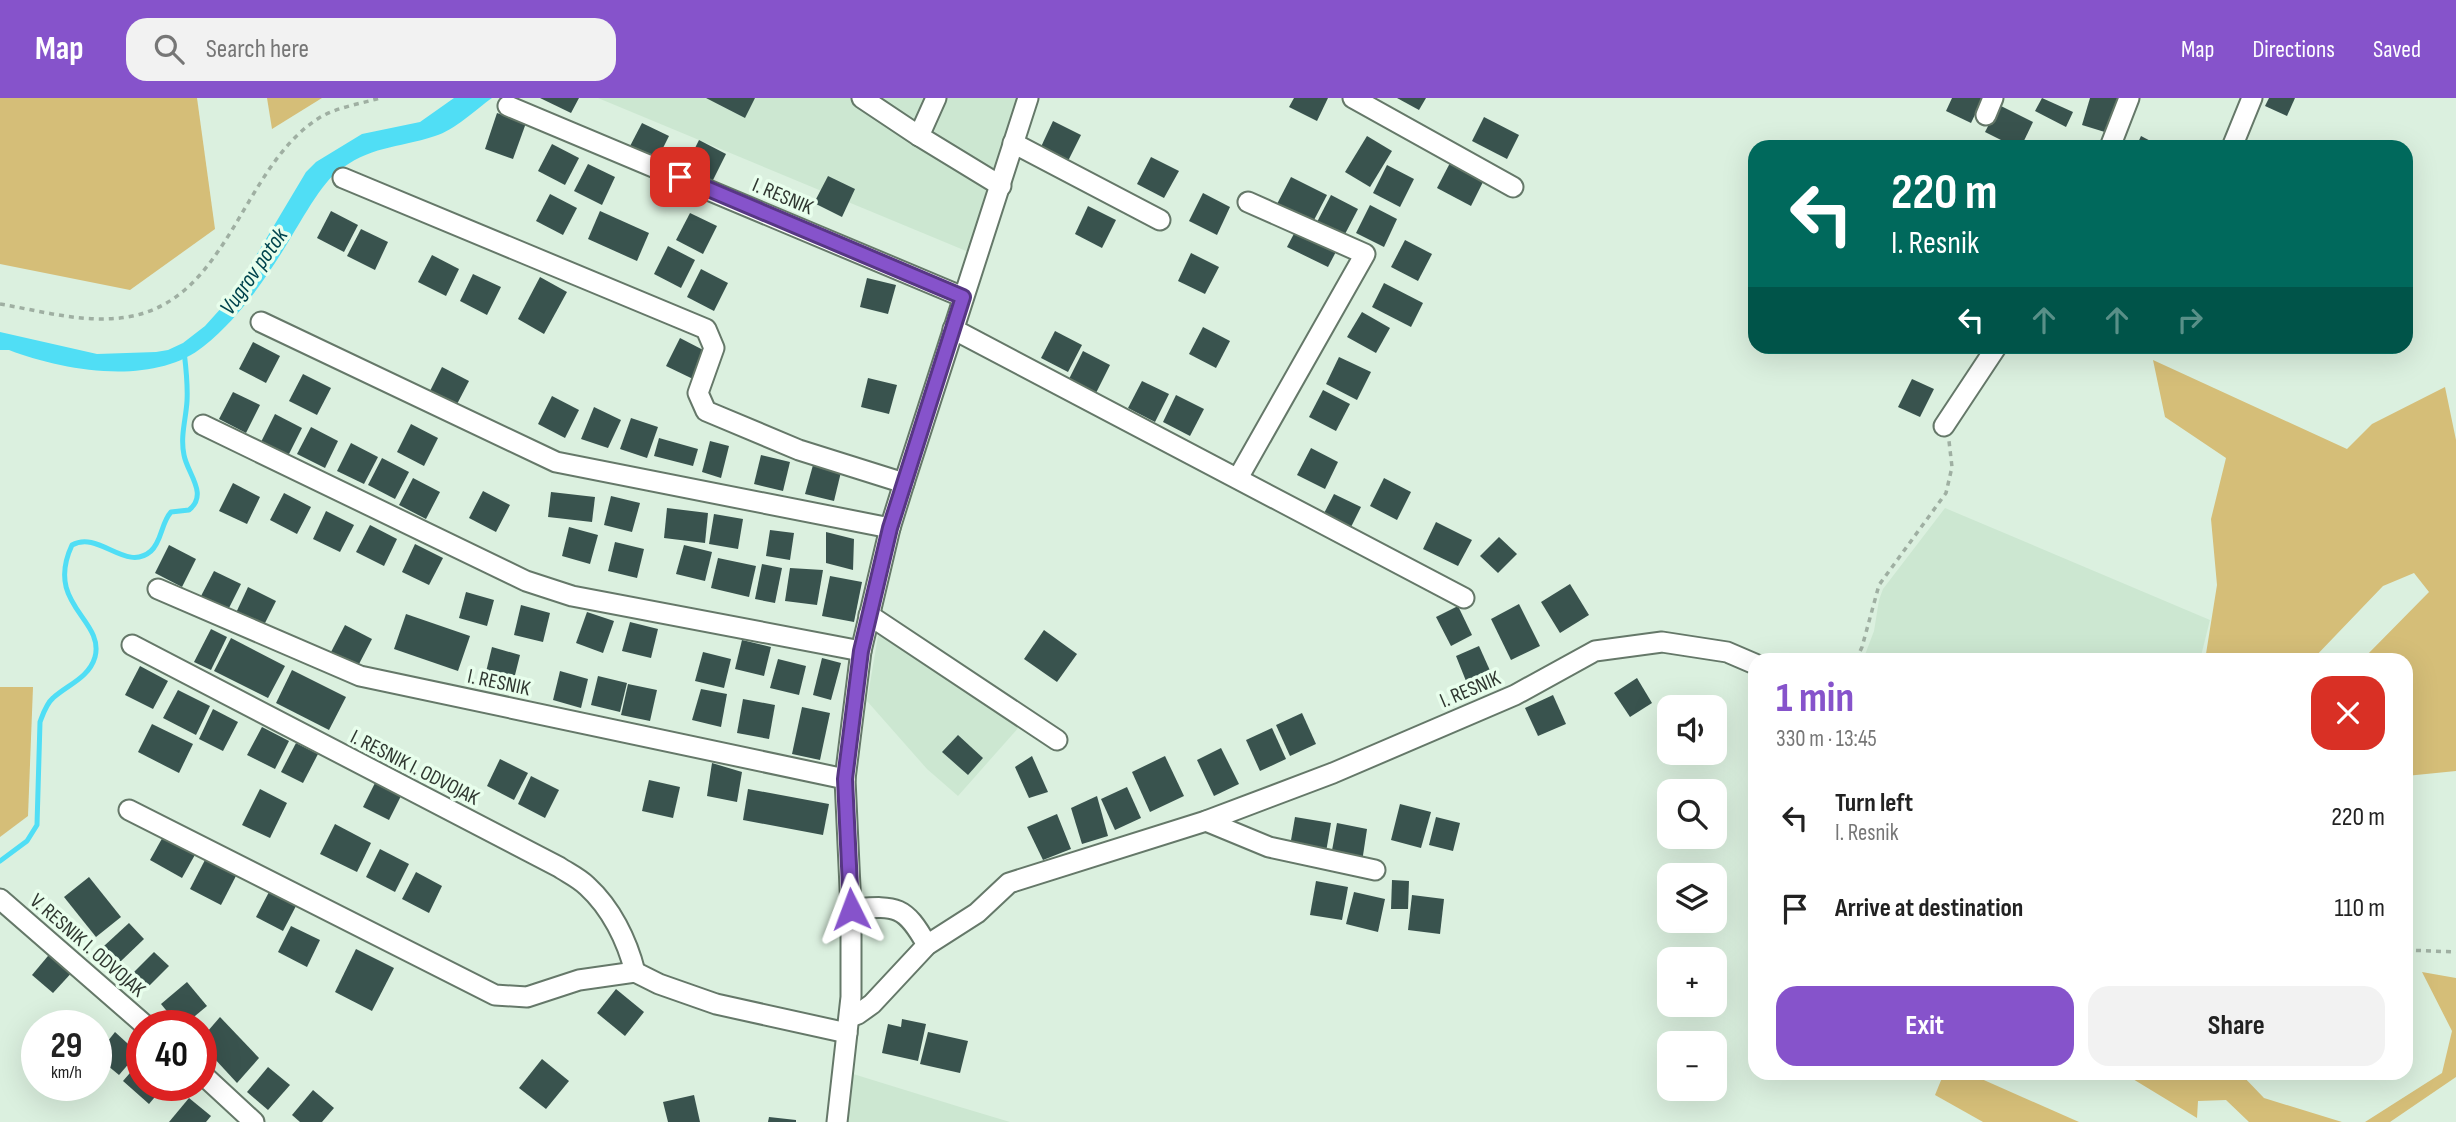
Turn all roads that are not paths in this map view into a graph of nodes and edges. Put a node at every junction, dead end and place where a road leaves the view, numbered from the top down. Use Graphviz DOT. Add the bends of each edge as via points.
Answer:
graph roads {
  1 [pos="862,98"];
  2 [pos="936,98"];
  3 [pos="1028,98"];
  4 [pos="1353,98"];
  5 [pos="2129,98"];
  6 [pos="2252,98"];
  7 [pos="508,106"];
  8 [pos="919,136"];
  9 [pos="2113,140"];
  10 [pos="2235,140"];
  11 [pos="1013,144"];
  12 [pos="343,178"];
  13 [pos="1001,186"];
  14 [pos="1513,187"];
  15 [pos="1248,202"];
  16 [pos="1160,220"];
  17 [pos="963,297"];
  18 [pos="261,322"];
  19 [pos="953,329"];
  20 [pos="1992,354"];
  21 [pos="203,425"];
  22 [pos="1944,426"];
  23 [pos="1238,478"];
  24 [pos="904,482"];
  25 [pos="890,528"];
  26 [pos="158,589"];
  27 [pos="1464,598"];
  28 [pos="869,615"];
  29 [pos="132,645"];
  30 [pos="861,651"];
  31 [pos="1748,661"];
  32 [pos="1057,740"];
  33 [pos="845,779"];
  34 [pos="129,810"];
  35 [pos="1206,821"];
  36 [pos="1375,870"];
  37 [pos="0,899"];
  38 [pos="851,909"];
  39 [pos="928,945"];
  40 [pos="635,972"];
  41 [pos="128,1010"];
  42 [pos="848,1025"];
  43 [pos="217,1088"];
  44 [pos="254,1122"];
  45 [pos="837,1122"];
  1 -- 8 [label="street"];
  2 -- 8 [label="street"];
  3 -- 11 [label="street"];
  4 -- 14 [label="street"];
  5 -- 9 [label="street"];
  6 -- 10 [label="street"];
  7 -- 17 [label="street, I. RESNIK"];
  8 -- 13 [label="street"];
  11 -- 13 [label="street"];
  11 -- 16 [label="street"];
  12 -- 24 [label="street" via="706,329 714,348 698,393 706,411 799,450"];
  13 -- 17 [label="street"];
  15 -- 23 [label="street" via="1365,254"];
  17 -- 19 [label="street"];
  18 -- 25 [label="street" via="556,462"];
  19 -- 23 [label="street"];
  19 -- 24 [label="street"];
  20 -- 22 [label="street"];
  21 -- 30 [label="street" via="526,581 572,596"];
  23 -- 27 [label="street"];
  24 -- 25 [label="street"];
  25 -- 28 [label="street"];
  26 -- 33 [label="street, I. RESNIK" via="360,676"];
  28 -- 30 [label="street"];
  28 -- 32 [label="street"];
  29 -- 40 [label="street, I. RESNIK I. ODVOJAK" via="587,885 611,915 629,948"];
  30 -- 33 [label="street"];
  31 -- 35 [label="street, I. RESNIK" via="1727,652 1662,642 1595,651 1515,695 1333,773"];
  33 -- 38 [label="street"];
  34 -- 40 [label="street" via="495,995 527,997 579,980"];
  35 -- 36 [label="street" via="1269,847"];
  35 -- 39 [label="street, I. RESNIK" via="1009,883 976,913"];
  37 -- 41 [label="street, V. RESNIK I. ODVOJAK"];
  38 -- 39 [label="street" via="886,907 902,912 913,920"];
  38 -- 42 [label="street"];
  39 -- 42 [label="street, I. RESNIK"];
  40 -- 42 [label="street" via="716,1004"];
  42 -- 45 [label="street"];
  43 -- 44 [label="street"];
}
